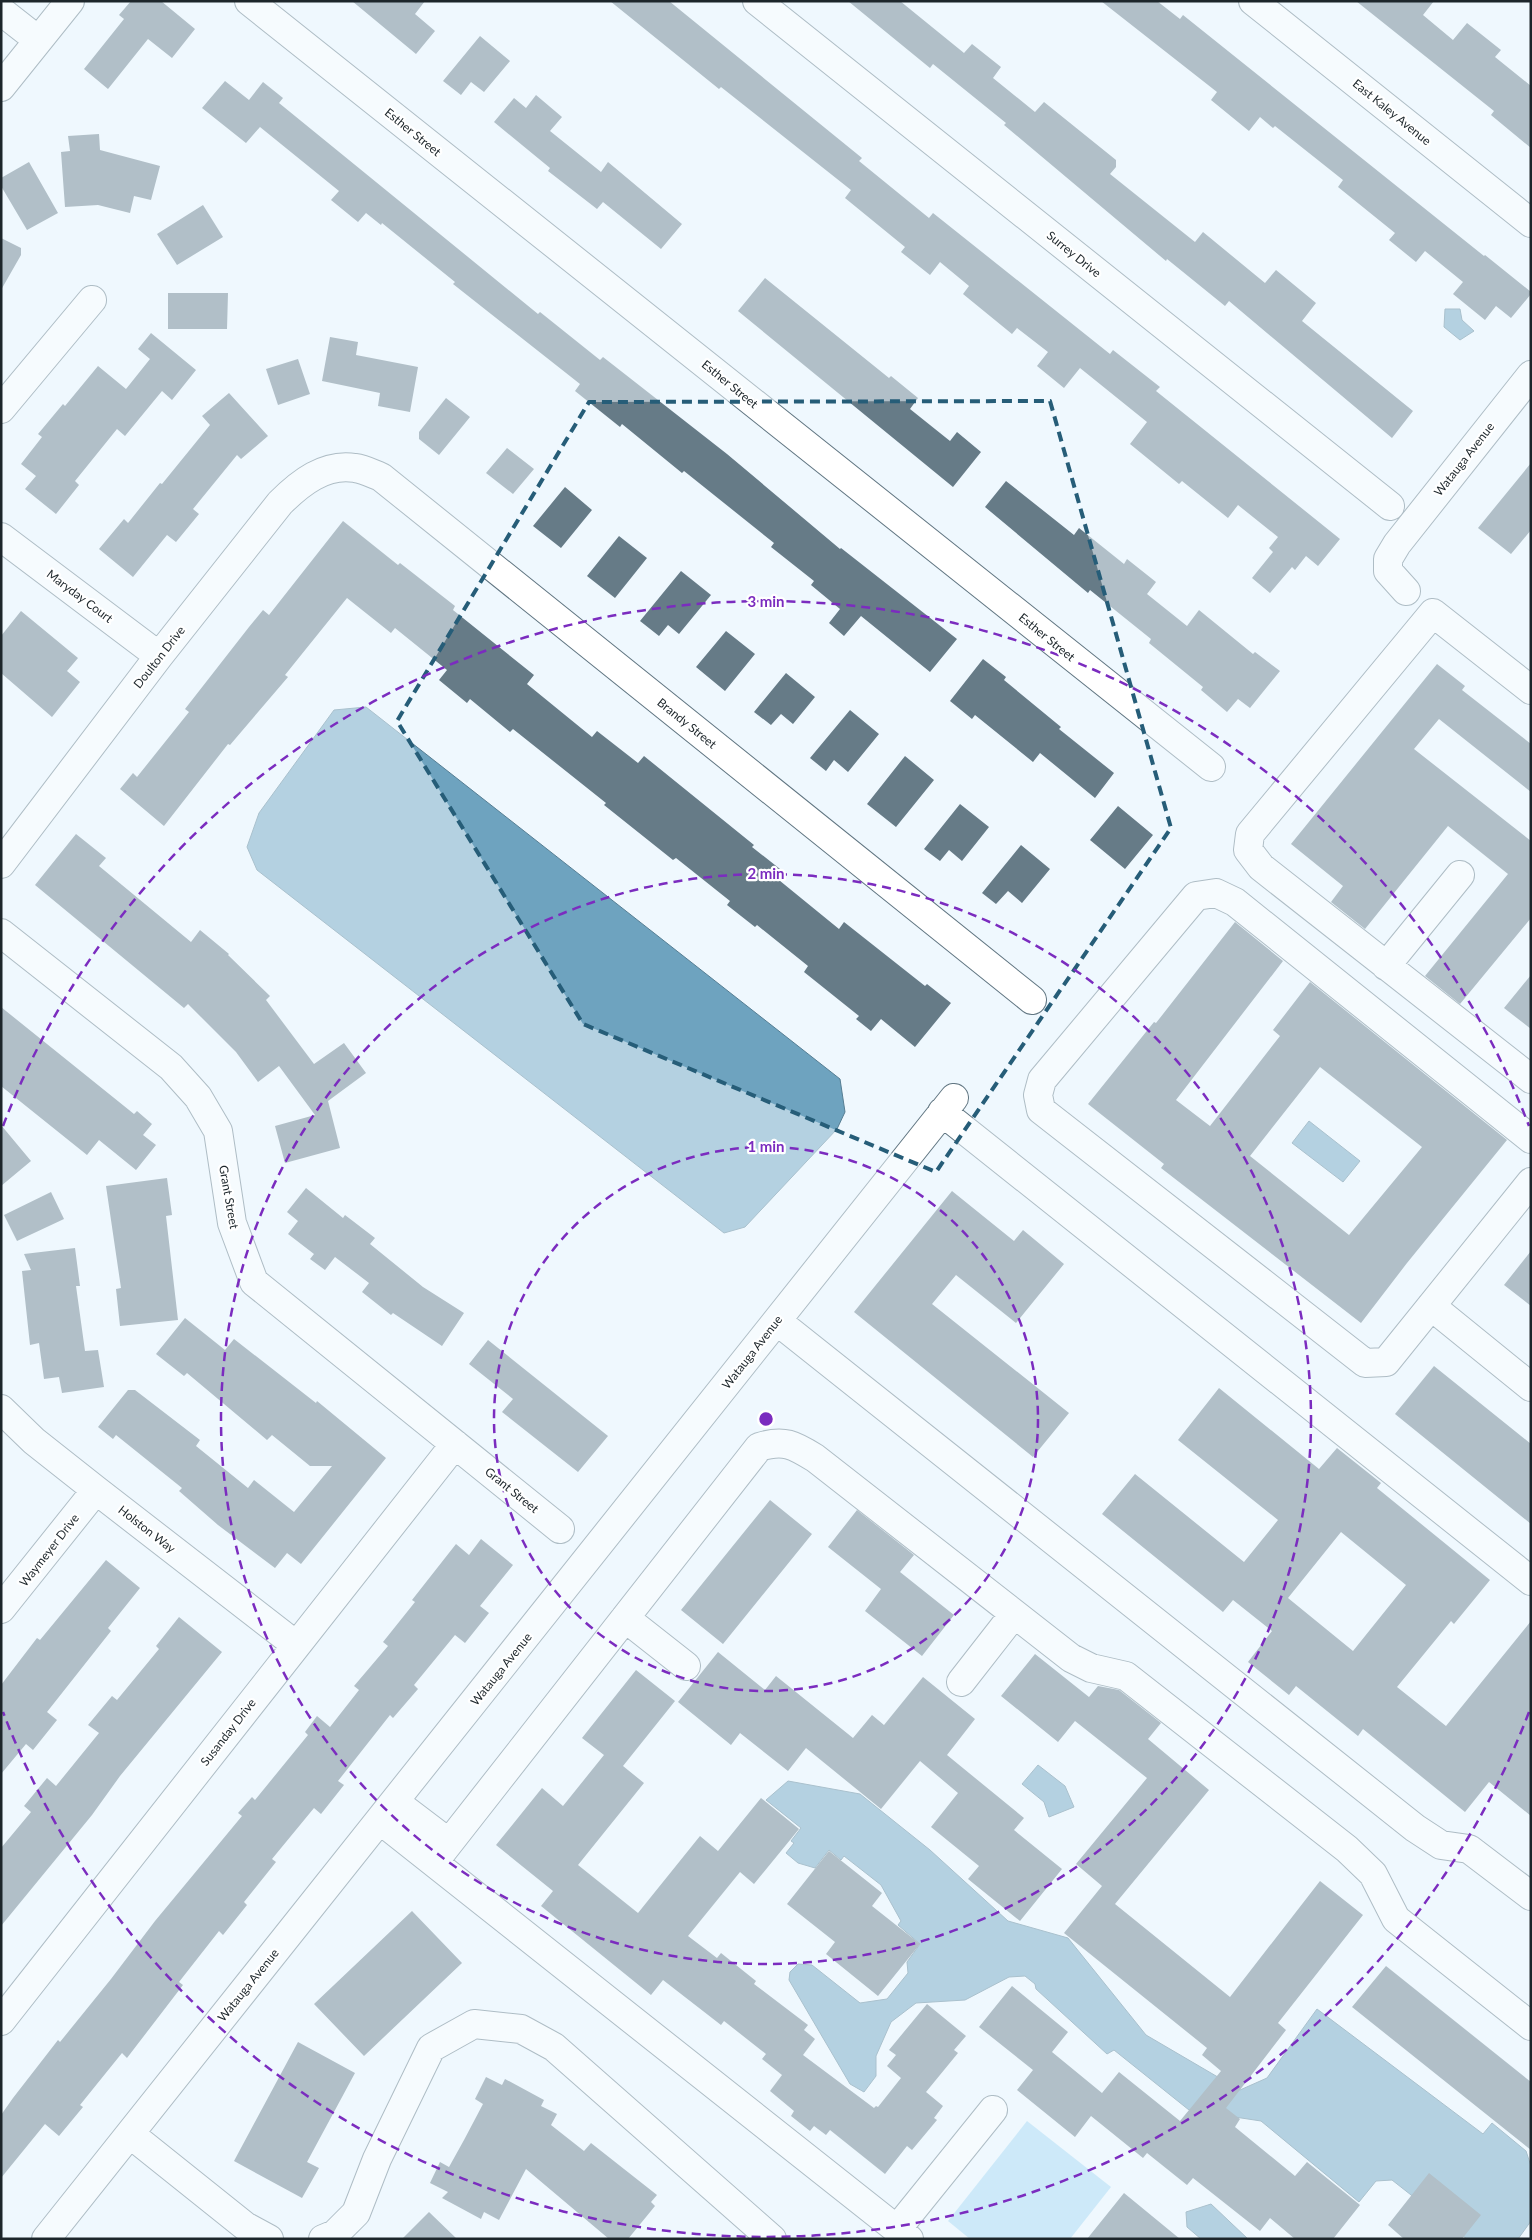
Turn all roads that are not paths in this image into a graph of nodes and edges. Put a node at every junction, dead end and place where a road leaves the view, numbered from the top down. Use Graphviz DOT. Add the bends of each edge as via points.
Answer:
graph roads {
  1 [pos="70,1"];
  2 [pos="249,1"];
  3 [pos="757,1"];
  4 [pos="1253,1"];
  5 [pos="1,11"];
  6 [pos="38,40"];
  7 [pos="1,87"];
  8 [pos="1531,223"];
  9 [pos="92,300"];
  10 [pos="1531,375"];
  11 [pos="1,409"];
  12 [pos="332,468"];
  13 [pos="1390,506"];
  14 [pos="1,537"];
  15 [pos="1406,591"];
  16 [pos="159,656"];
  17 [pos="1531,690"];
  18 [pos="1211,767"];
  19 [pos="1,864"];
  20 [pos="1460,876"];
  21 [pos="1,933"];
  22 [pos="1386,966"];
  23 [pos="1032,1000"];
  24 [pos="1531,1079"];
  25 [pos="1531,1139"];
  26 [pos="1531,1182"];
  27 [pos="1431,1306"];
  28 [pos="777,1321"];
  29 [pos="1531,1387"];
  30 [pos="1,1409"];
  31 [pos="455,1444"];
  32 [pos="96,1490"];
  33 [pos="560,1529"];
  34 [pos="1531,1581"];
  35 [pos="1,1610"];
  36 [pos="1014,1614"];
  37 [pos="624,1618"];
  38 [pos="296,1645"];
  39 [pos="686,1666"];
  40 [pos="961,1682"];
  41 [pos="387,1811"];
  42 [pos="442,1852"];
  43 [pos="1531,1896"];
  44 [pos="1,2021"];
  45 [pos="1531,2026"];
  46 [pos="993,2110"];
  47 [pos="130,2134"];
  48 [pos="903,2234"];
  49 [pos="46,2239"];
  50 [pos="269,2239"];
  51 [pos="323,2239"];
  52 [pos="772,2239"];
  1 -- 6 [label="street"];
  2 -- 18 [label="street, Esther Street"];
  3 -- 13 [label="street, Surrey Drive"];
  4 -- 8 [label="street, East Kaley Avenue"];
  5 -- 6 [label="street"];
  6 -- 7 [label="street"];
  9 -- 11 [label="street"];
  10 -- 15 [label="street, Watauga Avenue" via="1388,559 1388,571"];
  12 -- 16 [label="street, Doulton Drive" via="298,484 280,503"];
  12 -- 23 [label="street, Brandy Street" via="356,468 381,477"];
  14 -- 16 [label="street, Maryday Court"];
  16 -- 19 [label="street, Doulton Drive"];
  17 -- 22 [label="street" via="1433,613 1250,834 1248,850 1261,867"];
  20 -- 22 [label="street"];
  21 -- 31 [label="street, Grant Street" via="171,1067 198,1097 218,1131 232,1223 254,1282"];
  22 -- 24 [label="street"];
  25 -- 27 [label="street" via="1235,902 1216,893 1196,896 1042,1080 1038,1095 1041,1110 1365,1363 1386,1362"];
  26 -- 27 [label="street"];
  27 -- 29 [label="street"];
  28 -- 34 [label="street, Watauga Avenue" via="948,1105"];
  28 -- 41 [label="street, Watauga Avenue"];
  28 -- 43 [label="street" via="1415,1828 1441,1845 1469,1849"];
  30 -- 32 [label="street, Holston Way" via="34,1441"];
  31 -- 33 [label="street, Grant Street"];
  31 -- 38 [label="street, Susanday Drive"];
  32 -- 35 [label="street, Waymeyer Drive"];
  32 -- 38 [label="street, Holston Way"];
  36 -- 37 [label="street" via="815,1458 794,1445 774,1442 759,1447"];
  36 -- 40 [label="street"];
  36 -- 45 [label="street" via="1071,1658 1091,1668 1126,1676 1348,1849 1373,1874 1396,1919"];
  37 -- 39 [label="street"];
  37 -- 42 [label="street"];
  38 -- 44 [label="street, Susanday Drive"];
  41 -- 42 [label="street"];
  41 -- 47 [label="street, Watauga Avenue"];
  42 -- 48 [label="street"];
  46 -- 48 [label="street"];
  47 -- 49 [label="street, Watauga Avenue"];
  47 -- 50 [label="street" via="245,2226"];
  51 -- 52 [label="street" via="335,2234 356,2213 377,2159 431,2048 474,2024 521,2029 554,2047"];
}
